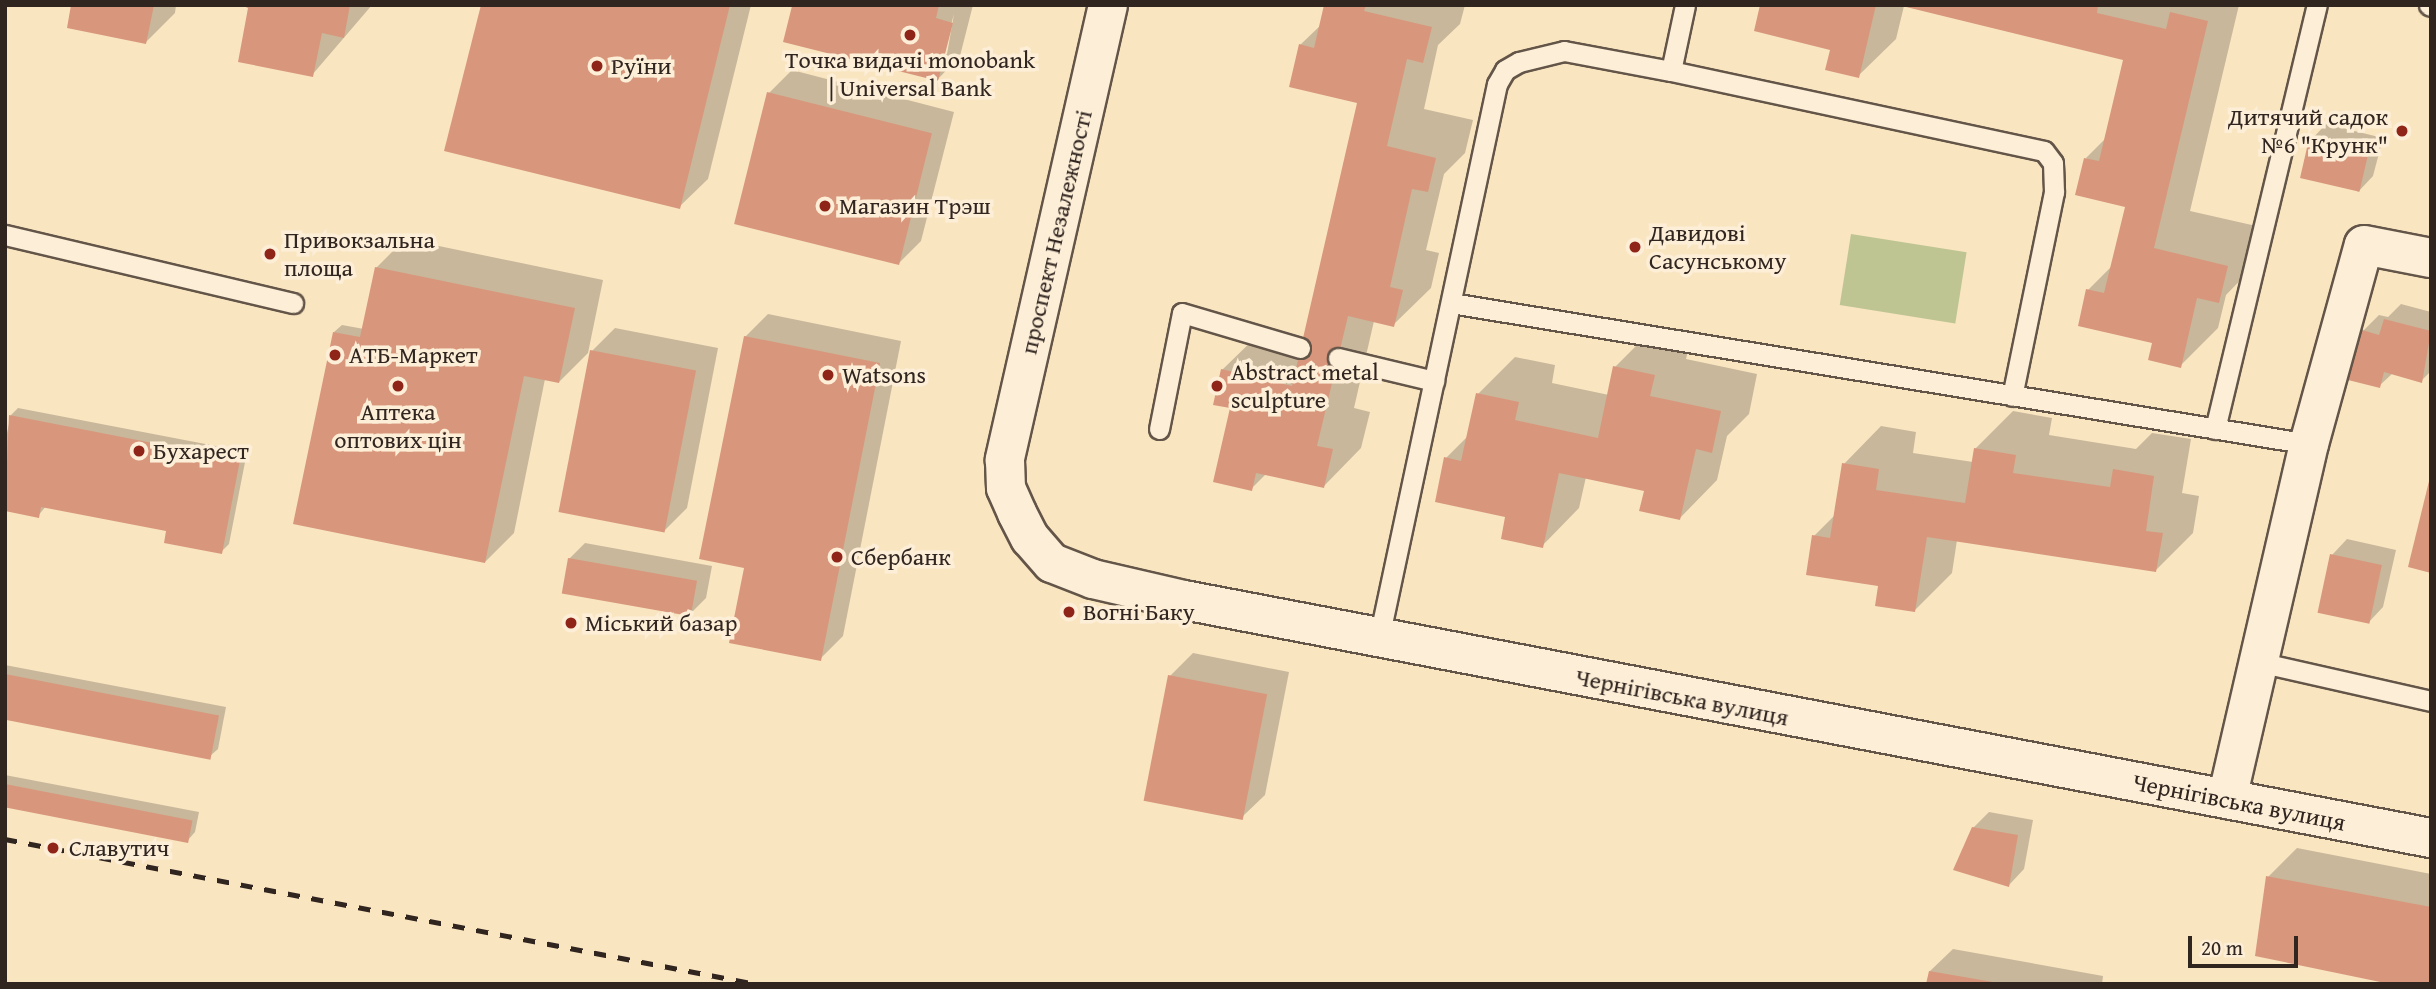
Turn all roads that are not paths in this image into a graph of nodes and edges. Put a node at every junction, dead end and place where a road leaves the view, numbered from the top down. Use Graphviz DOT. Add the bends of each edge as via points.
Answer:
graph roads {
  1 [pos="1108,5"];
  2 [pos="1685,5"];
  3 [pos="2317,5"];
  4 [pos="1671,71"];
  5 [pos="5,235"];
  6 [pos="2431,258"];
  7 [pos="293,303"];
  8 [pos="1451,303"];
  9 [pos="1300,348"];
  10 [pos="1338,358"];
  11 [pos="1434,381"];
  12 [pos="2012,396"];
  13 [pos="1159,429"];
  14 [pos="2215,429"];
  15 [pos="2309,444"];
  16 [pos="1005,460"];
  17 [pos="1379,638"];
  18 [pos="2259,662"];
  19 [pos="2431,701"];
  20 [pos="2227,799"];
  21 [pos="2431,838"];
  1 -- 16 [label="street, проспект Незалежності"];
  2 -- 4 [label="lane"];
  3 -- 14 [label="lane"];
  4 -- 8 [label="lane" via="1564,51 1505,70 1497,84"];
  4 -- 12 [label="lane" via="2045,151 2053,163 2054,192"];
  5 -- 7 [label="lane"];
  6 -- 15 [label="street" via="2364,245"];
  8 -- 11 [label="lane"];
  8 -- 12 [label="lane"];
  9 -- 13 [label="lane" via="1182,313"];
  10 -- 11 [label="lane"];
  11 -- 17 [label="lane"];
  12 -- 14 [label="lane"];
  14 -- 15 [label="lane"];
  15 -- 18 [label="street"];
  16 -- 17 [label="street, Чернігівська вулиця" via="1006,488 1030,538 1052,563 1172,597"];
  17 -- 20 [label="street, Чернігівська вулиця"];
  18 -- 19 [label="lane"];
  18 -- 20 [label="street"];
  20 -- 21 [label="street, Чернігівська вулиця"];
}
